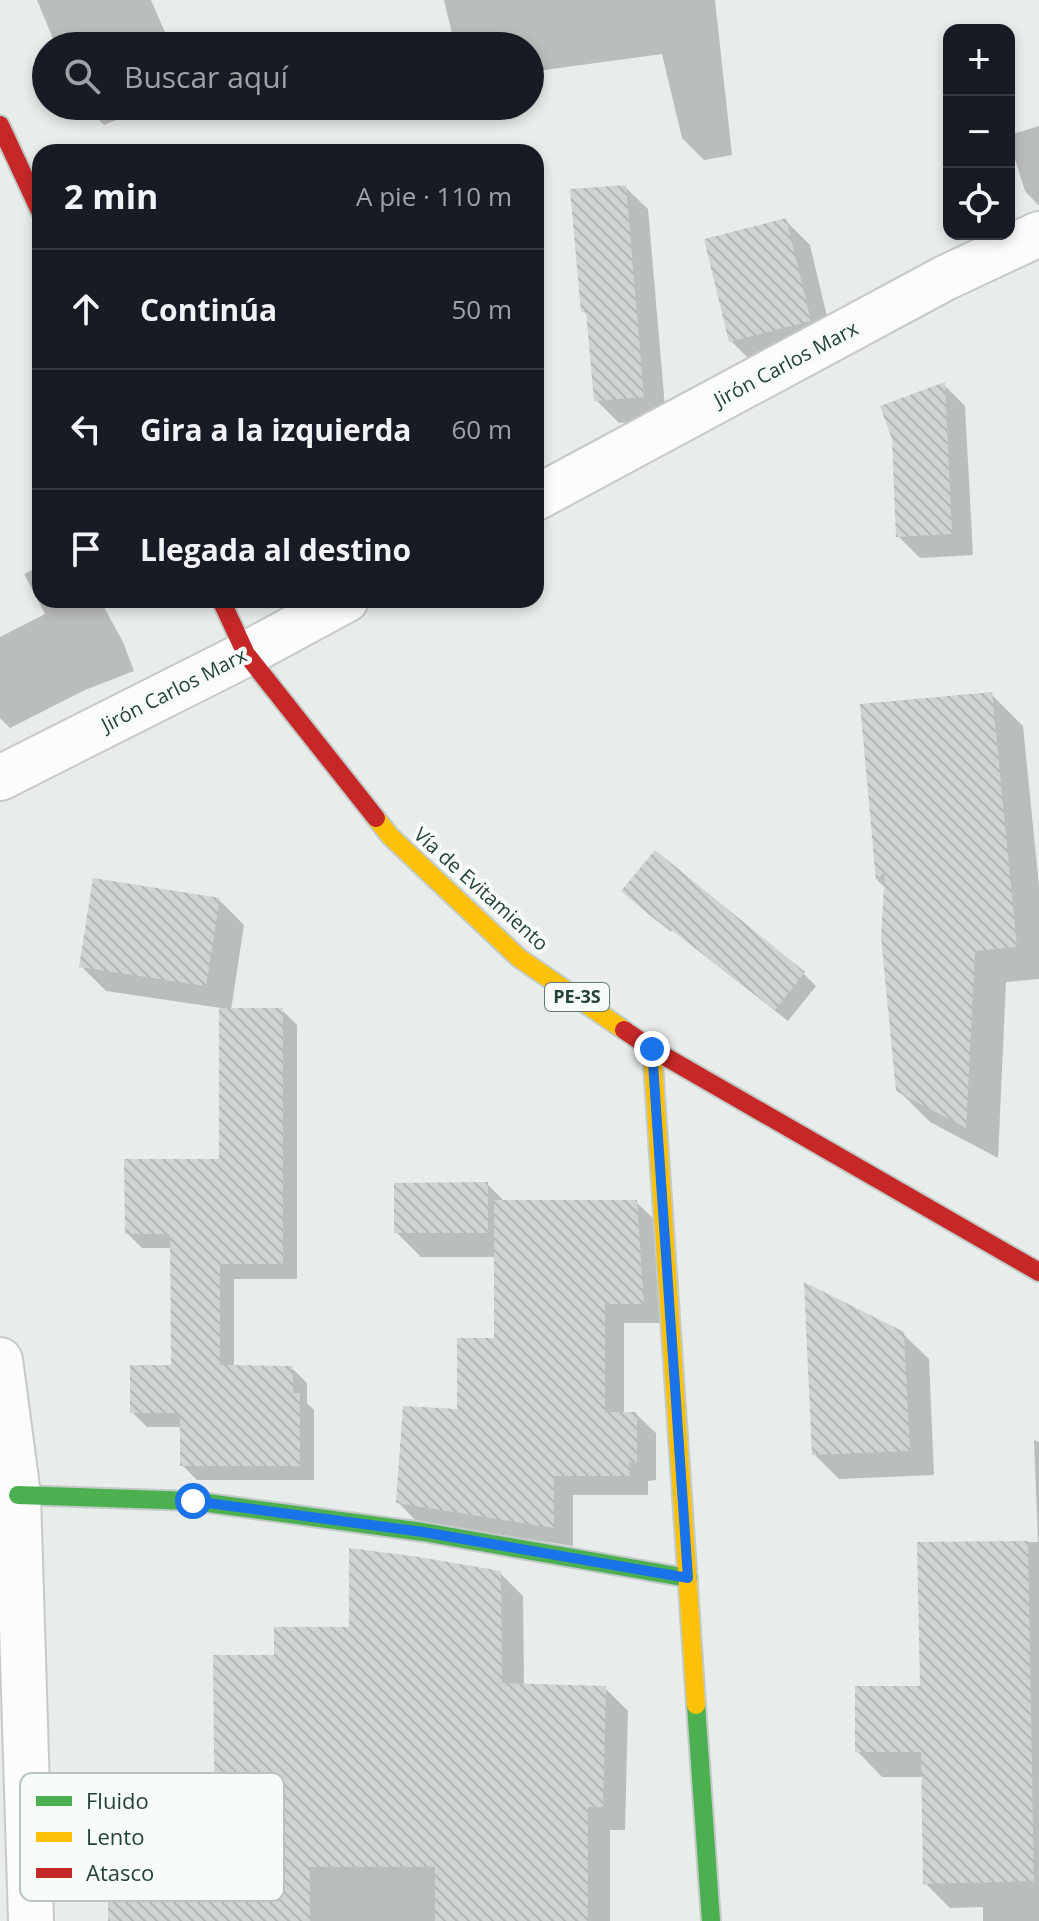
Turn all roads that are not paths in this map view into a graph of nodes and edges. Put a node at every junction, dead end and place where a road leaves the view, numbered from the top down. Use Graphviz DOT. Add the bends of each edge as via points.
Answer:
graph roads {
  1 [pos="0,125"];
  2 [pos="32,194"];
  3 [pos="1039,234"];
  4 [pos="544,494"];
  5 [pos="225,608"];
  6 [pos="331,608"];
  7 [pos="246,654"];
  8 [pos="0,778"];
  9 [pos="652,1049"];
  10 [pos="1039,1272"];
  11 [pos="0,1360"];
  12 [pos="18,1495"];
  13 [pos="688,1578"];
  14 [pos="26,1773"];
  15 [pos="30,1901"];
  16 [pos="31,1921"];
  17 [pos="711,1921"];
  1 -- 2 [label="main road"];
  3 -- 4 [label="street, Jirón Carlos Marx" via="945,278"];
  5 -- 7 [label="main road, Vía de Evitamiento / PE-3S"];
  6 -- 7 [label="street, Jirón Carlos Marx"];
  7 -- 8 [label="street, Jirón Carlos Marx"];
  7 -- 9 [label="main road, Vía de Evitamiento / PE-3S" via="390,836 519,958"];
  9 -- 10 [label="main road, Vía de Evitamiento / PE-3S"];
  9 -- 13 [label="main road"];
  11 -- 12 [label="street"];
  12 -- 13 [label="main road" via="193,1501 423,1532"];
  12 -- 14 [label="street"];
  13 -- 17 [label="main road"];
  15 -- 16 [label="street"];
}
